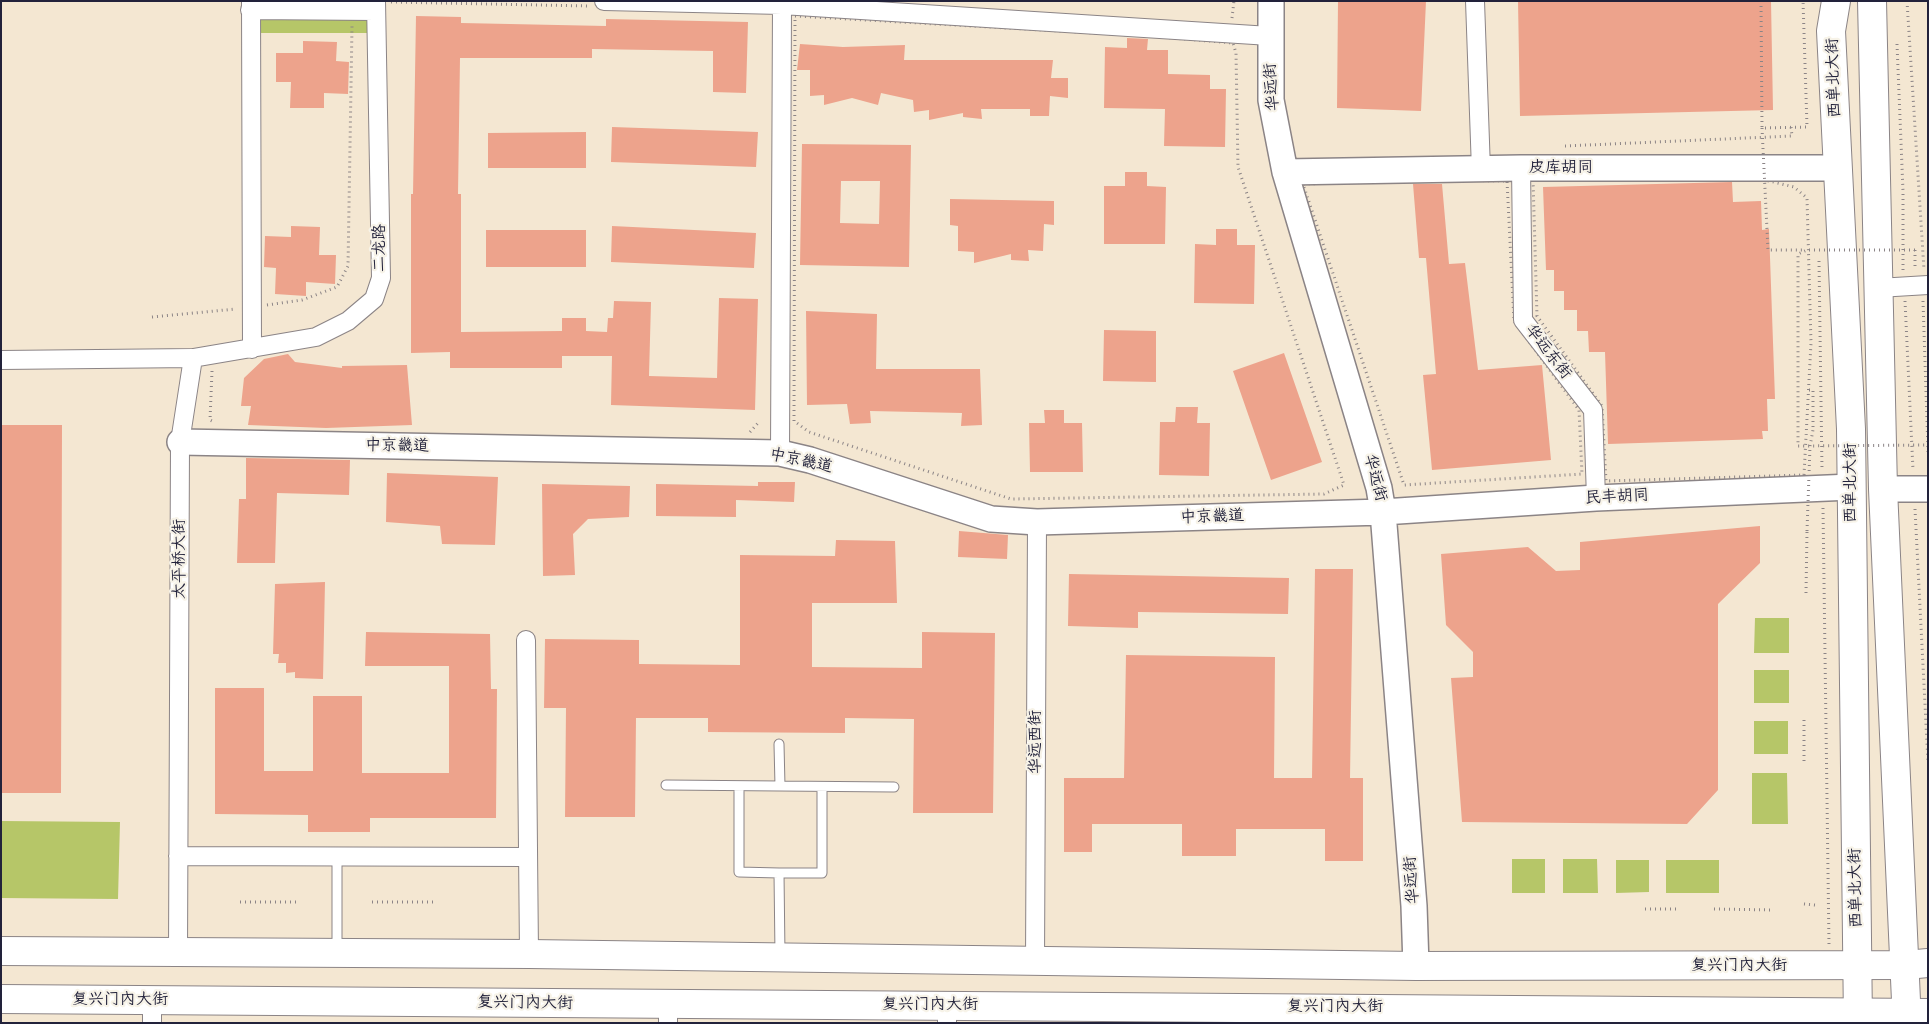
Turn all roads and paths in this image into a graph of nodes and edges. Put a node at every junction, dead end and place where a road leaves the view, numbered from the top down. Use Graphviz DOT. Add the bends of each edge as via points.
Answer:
graph roads {
  1 [pos="1234,1"];
  2 [pos="1271,1"];
  3 [pos="1475,1"];
  4 [pos="1761,1"];
  5 [pos="1803,1"];
  6 [pos="1836,1"];
  7 [pos="1872,1"];
  8 [pos="1907,1"];
  9 [pos="599,4"];
  10 [pos="379,5"];
  11 [pos="250,6"];
  12 [pos="786,11"];
  13 [pos="1232,19"];
  14 [pos="352,28"];
  15 [pos="1270,36"];
  16 [pos="1896,39"];
  17 [pos="1791,127"];
  18 [pos="1762,128"];
  19 [pos="1555,146"];
  20 [pos="1838,168"];
  21 [pos="1481,170"];
  22 [pos="1527,174"];
  23 [pos="1294,178"];
  24 [pos="1794,187"];
  25 [pos="1819,248"];
  26 [pos="1807,250"];
  27 [pos="1922,280"];
  28 [pos="1891,287"];
  29 [pos="252,307"];
  30 [pos="152,317"];
  31 [pos="252,349"];
  32 [pos="193,358"];
  33 [pos="1,360"];
  34 [pos="212,368"];
  35 [pos="1811,390"];
  36 [pos="1926,393"];
  37 [pos="210,420"];
  38 [pos="760,422"];
  39 [pos="748,434"];
  40 [pos="180,442"];
  41 [pos="1928,445"];
  42 [pos="1810,446"];
  43 [pos="1928,452"];
  44 [pos="780,453"];
  45 [pos="1582,474"];
  46 [pos="1851,487"];
  47 [pos="1822,488"];
  48 [pos="1883,489"];
  49 [pos="1921,489"];
  50 [pos="1596,498"];
  51 [pos="1383,512"];
  52 [pos="1037,522"];
  53 [pos="1806,593"];
  54 [pos="526,640"];
  55 [pos="1804,716"];
  56 [pos="779,744"];
  57 [pos="1804,761"];
  58 [pos="1928,763"];
  59 [pos="666,785"];
  60 [pos="739,786"];
  61 [pos="780,786"];
  62 [pos="822,786"];
  63 [pos="894,787"];
  64 [pos="178,856"];
  65 [pos="337,856"];
  66 [pos="527,857"];
  67 [pos="779,872"];
  68 [pos="240,902"];
  69 [pos="298,902"];
  70 [pos="372,902"];
  71 [pos="433,902"];
  72 [pos="1804,904"];
  73 [pos="1815,905"];
  74 [pos="1645,909"];
  75 [pos="1679,909"];
  76 [pos="1714,909"];
  77 [pos="1773,910"];
  78 [pos="1,951"];
  79 [pos="178,953"];
  80 [pos="337,954"];
  81 [pos="529,954"];
  82 [pos="780,958"];
  83 [pos="1035,962"];
  84 [pos="1917,964"];
  85 [pos="1416,966"];
  86 [pos="1829,966"];
  87 [pos="1857,966"];
  88 [pos="1,999"];
  89 [pos="152,1012"];
  90 [pos="668,1014"];
  91 [pos="947,1014"];
  92 [pos="1428,1015"];
  93 [pos="1914,1016"];
  94 [pos="1858,1018"];
  1 -- 13 [label="path"];
  2 -- 15 [label="street, 华远街"];
  3 -- 21 [label="street"];
  4 -- 18 [label="path"];
  5 -- 17 [label="path" via="1807,127"];
  6 -- 20 [label="main road, 西单北大街" via="1832,31"];
  7 -- 28 [label="main road, 西单北大街"];
  8 -- 27 [label="path"];
  9 -- 10 [label="path"];
  9 -- 12 [label="street"];
  10 -- 11 [label="street"];
  10 -- 31 [label="street, 二龙路" via="381,278 374,299 348,321 316,337"];
  11 -- 29 [label="street"];
  12 -- 12 [label="path" via="1233,43 1236,53 1238,167 1344,486 1324,494 1011,499 808,432 794,421"];
  12 -- 15 [label="street"];
  12 -- 44 [label="street"];
  14 -- 29 [label="path" via="348,266 337,287 302,300"];
  15 -- 23 [label="street, 华远街" via="1271,100"];
  16 -- 28 [label="path" via="1903,191"];
  17 -- 18 [label="path"];
  17 -- 19 [label="path" via="1792,136"];
  18 -- 26 [label="path, bridge" via="1768,250"];
  20 -- 22 [label="street, 皮库胡同"];
  20 -- 46 [label="main road, 西单北大街"];
  21 -- 22 [label="street, 皮库胡同"];
  21 -- 23 [label="street, 皮库胡同"];
  22 -- 35 [label="path" via="1537,316 1602,406 1606,481 1804,476"];
  22 -- 50 [label="street, 华远东街" via="1523,320 1593,410"];
  23 -- 45 [label="path" via="1404,485"];
  23 -- 51 [label="street, 华远街"];
  24 -- 35 [label="path" via="1807,198"];
  25 -- 47 [label="path"];
  26 -- 27 [label="path, bridge" via="1915,250"];
  26 -- 42 [label="path, bridge" via="1798,254 1798,446"];
  27 -- 28 [label="street"];
  27 -- 36 [label="path"];
  28 -- 48 [label="main road, 西单北大街"];
  28 -- 49 [label="path"];
  29 -- 30 [label="path"];
  29 -- 31 [label="street"];
  31 -- 32 [label="street, 二龙路"];
  32 -- 33 [label="street"];
  32 -- 40 [label="street, 太平桥大街"];
  34 -- 37 [label="path"];
  35 -- 42 [label="path, bridge" via="1813,430"];
  36 -- 43 [label="path"];
  38 -- 39 [label="path"];
  40 -- 44 [label="street, 中京畿道"];
  40 -- 64 [label="street, 太平桥大街"];
  41 -- 42 [label="path, bridge"];
  42 -- 53 [label="path, bridge"];
  44 -- 52 [label="street, 中京畿道" via="991,519"];
  46 -- 47 [label="street, 民丰胡同"];
  46 -- 87 [label="main road, 西单北大街"];
  47 -- 50 [label="street, 民丰胡同"];
  47 -- 86 [label="path"];
  48 -- 49 [label="street"];
  48 -- 84 [label="main road, 西单北大街"];
  49 -- 58 [label="path"];
  50 -- 51 [label="street, 民丰胡同"];
  51 -- 52 [label="street, 中京畿道"];
  51 -- 85 [label="street, 华远街"];
  52 -- 83 [label="street, 华远西街"];
  54 -- 66 [label="street"];
  55 -- 57 [label="path"];
  56 -- 61 [label="lane"];
  59 -- 60 [label="lane"];
  60 -- 61 [label="lane"];
  60 -- 67 [label="lane" via="739,872"];
  61 -- 62 [label="lane"];
  62 -- 63 [label="lane"];
  62 -- 67 [label="lane" via="822,873"];
  64 -- 65 [label="street"];
  64 -- 79 [label="street, 太平桥大街"];
  65 -- 66 [label="street"];
  65 -- 80 [label="lane"];
  66 -- 81 [label="street"];
  67 -- 82 [label="lane"];
  68 -- 69 [label="path"];
  70 -- 71 [label="path"];
  72 -- 73 [label="path"];
  74 -- 75 [label="path"];
  76 -- 77 [label="path"];
  78 -- 79 [label="main road, 复兴门内大街"];
  79 -- 80 [label="main road, 复兴门内大街"];
  80 -- 81 [label="main road, 复兴门内大街"];
  81 -- 82 [label="main road, 复兴门内大街"];
  82 -- 83 [label="main road, 复兴门内大街"];
  83 -- 85 [label="main road, 复兴门内大街"];
  84 -- 87 [label="main road, 复兴门内大街"];
  84 -- 93 [label="main road, 西单北大街"];
  85 -- 86 [label="main road, 复兴门内大街"];
  86 -- 87 [label="main road, 复兴门内大街"];
  87 -- 94 [label="main road, 西单北大街"];
  88 -- 89 [label="main road, 复兴门内大街"];
  89 -- 90 [label="main road, 复兴门内大街"];
  90 -- 91 [label="main road, 复兴门内大街"];
  91 -- 92 [label="main road, 复兴门内大街"];
  92 -- 94 [label="main road, 复兴门内大街"];
  93 -- 94 [label="main road, 复兴门内大街"];
}
